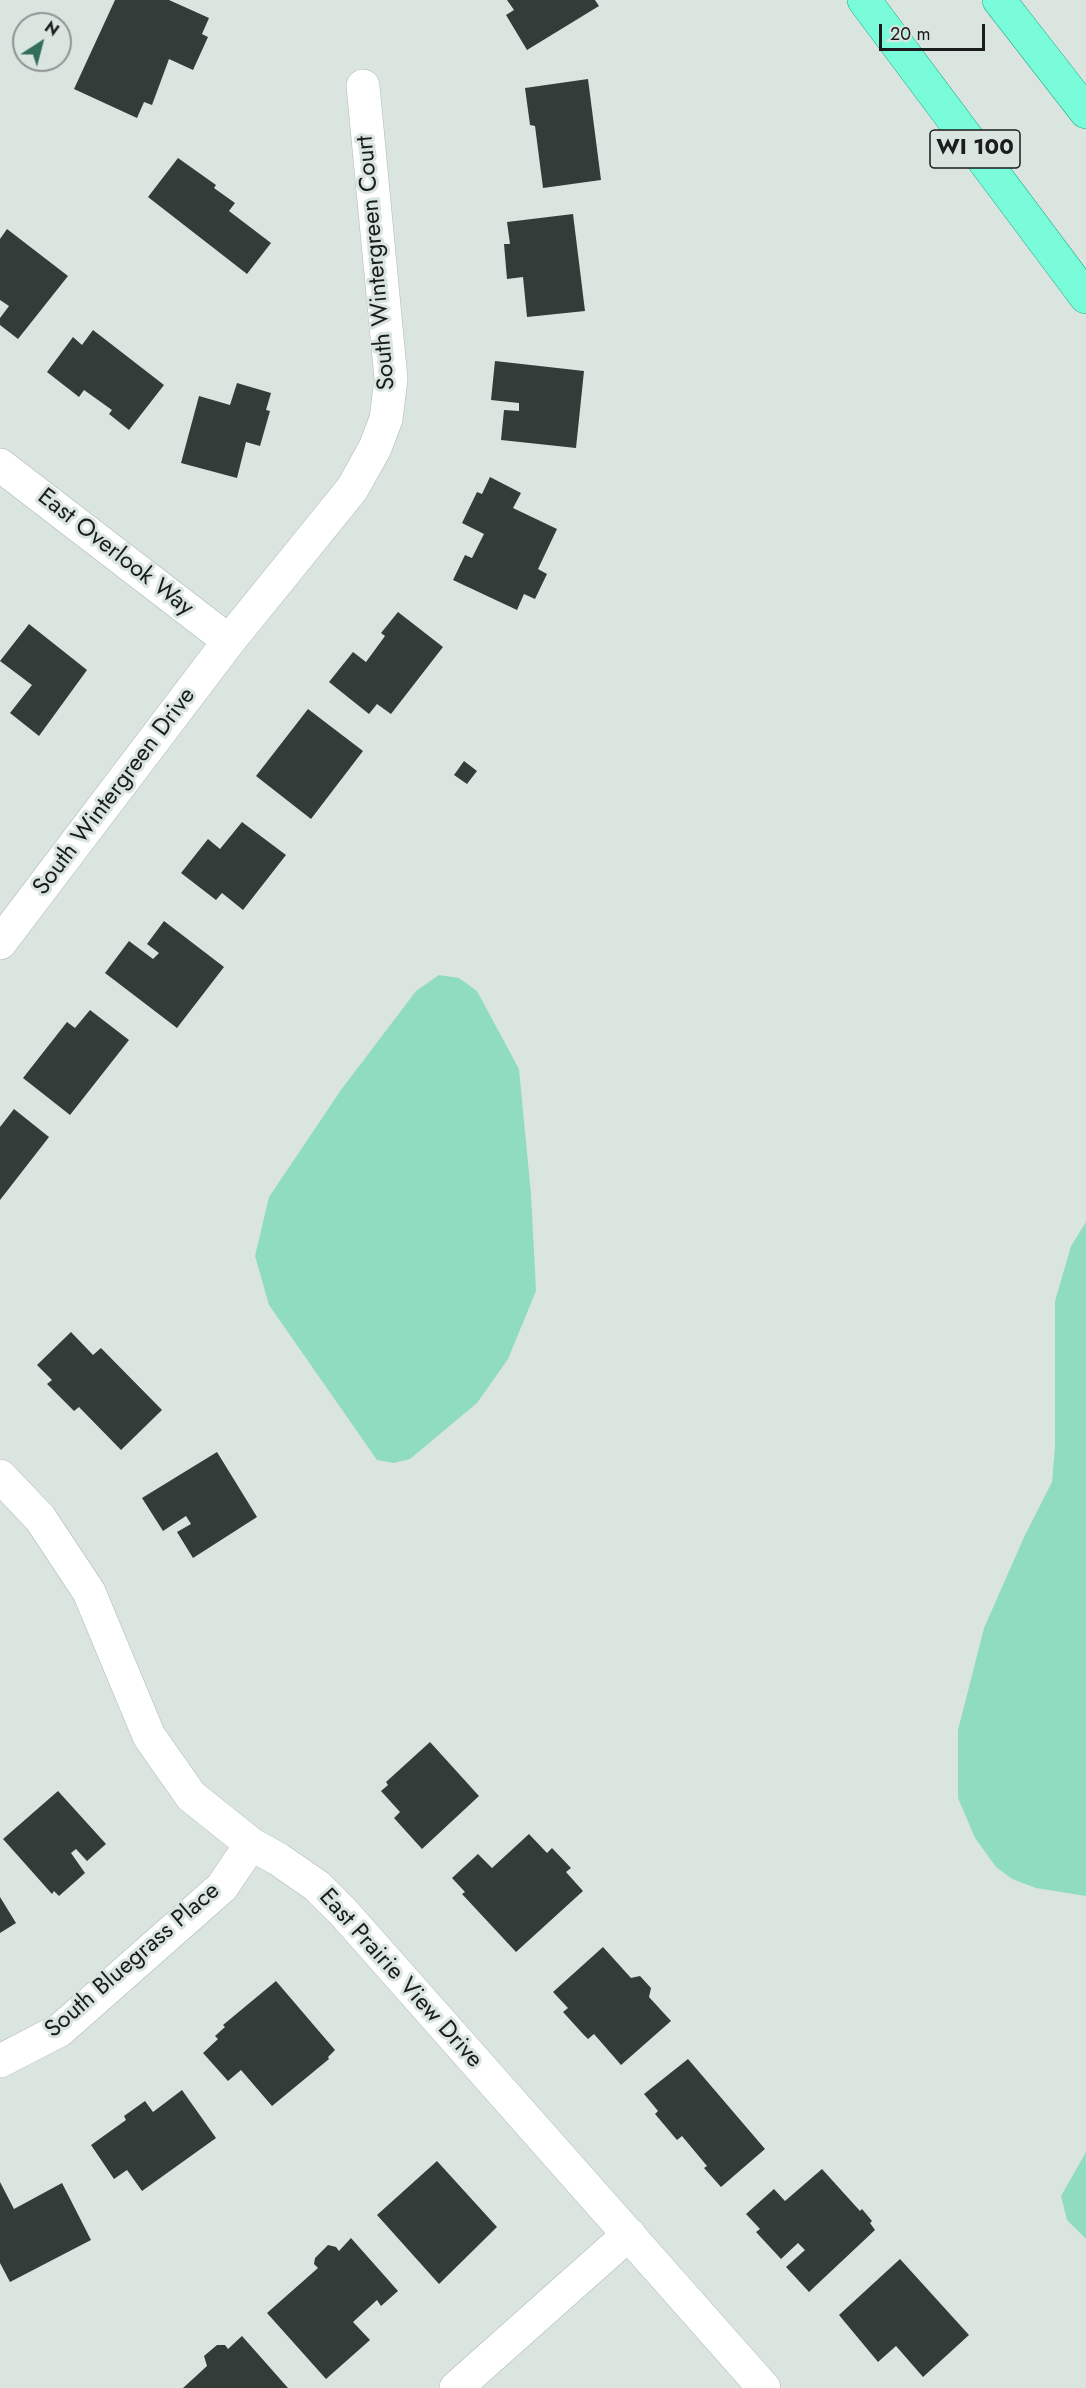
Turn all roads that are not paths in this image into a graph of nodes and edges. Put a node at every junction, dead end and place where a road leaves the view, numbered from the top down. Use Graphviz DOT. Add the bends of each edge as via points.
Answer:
graph roads {
  1 [pos="864,0"];
  2 [pos="999,0"];
  3 [pos="363,86"];
  4 [pos="1086,112"];
  5 [pos="1086,297"];
  6 [pos="0,465"];
  7 [pos="229,641"];
  8 [pos="0,943"];
  9 [pos="0,1476"];
  10 [pos="251,1844"];
  11 [pos="0,2061"];
  12 [pos="629,2234"];
  13 [pos="456,2388"];
  14 [pos="764,2388"];
  1 -- 5 [label="main road, WI 100"];
  2 -- 4 [label="main road"];
  3 -- 7 [label="street, South Wintergreen Court" via="391,379 386,419 352,489"];
  6 -- 7 [label="street, East Overlook Way"];
  7 -- 8 [label="street, South Wintergreen Drive"];
  9 -- 10 [label="street, East Prairie View Drive" via="40,1518 89,1592 149,1736 191,1796"];
  10 -- 11 [label="street, South Bluegrass Place" via="222,1887 60,2030"];
  10 -- 12 [label="street, East Prairie View Drive" via="317,1886 344,1913"];
  12 -- 13 [label="street"];
  12 -- 14 [label="street, East Prairie View Drive"];
}
